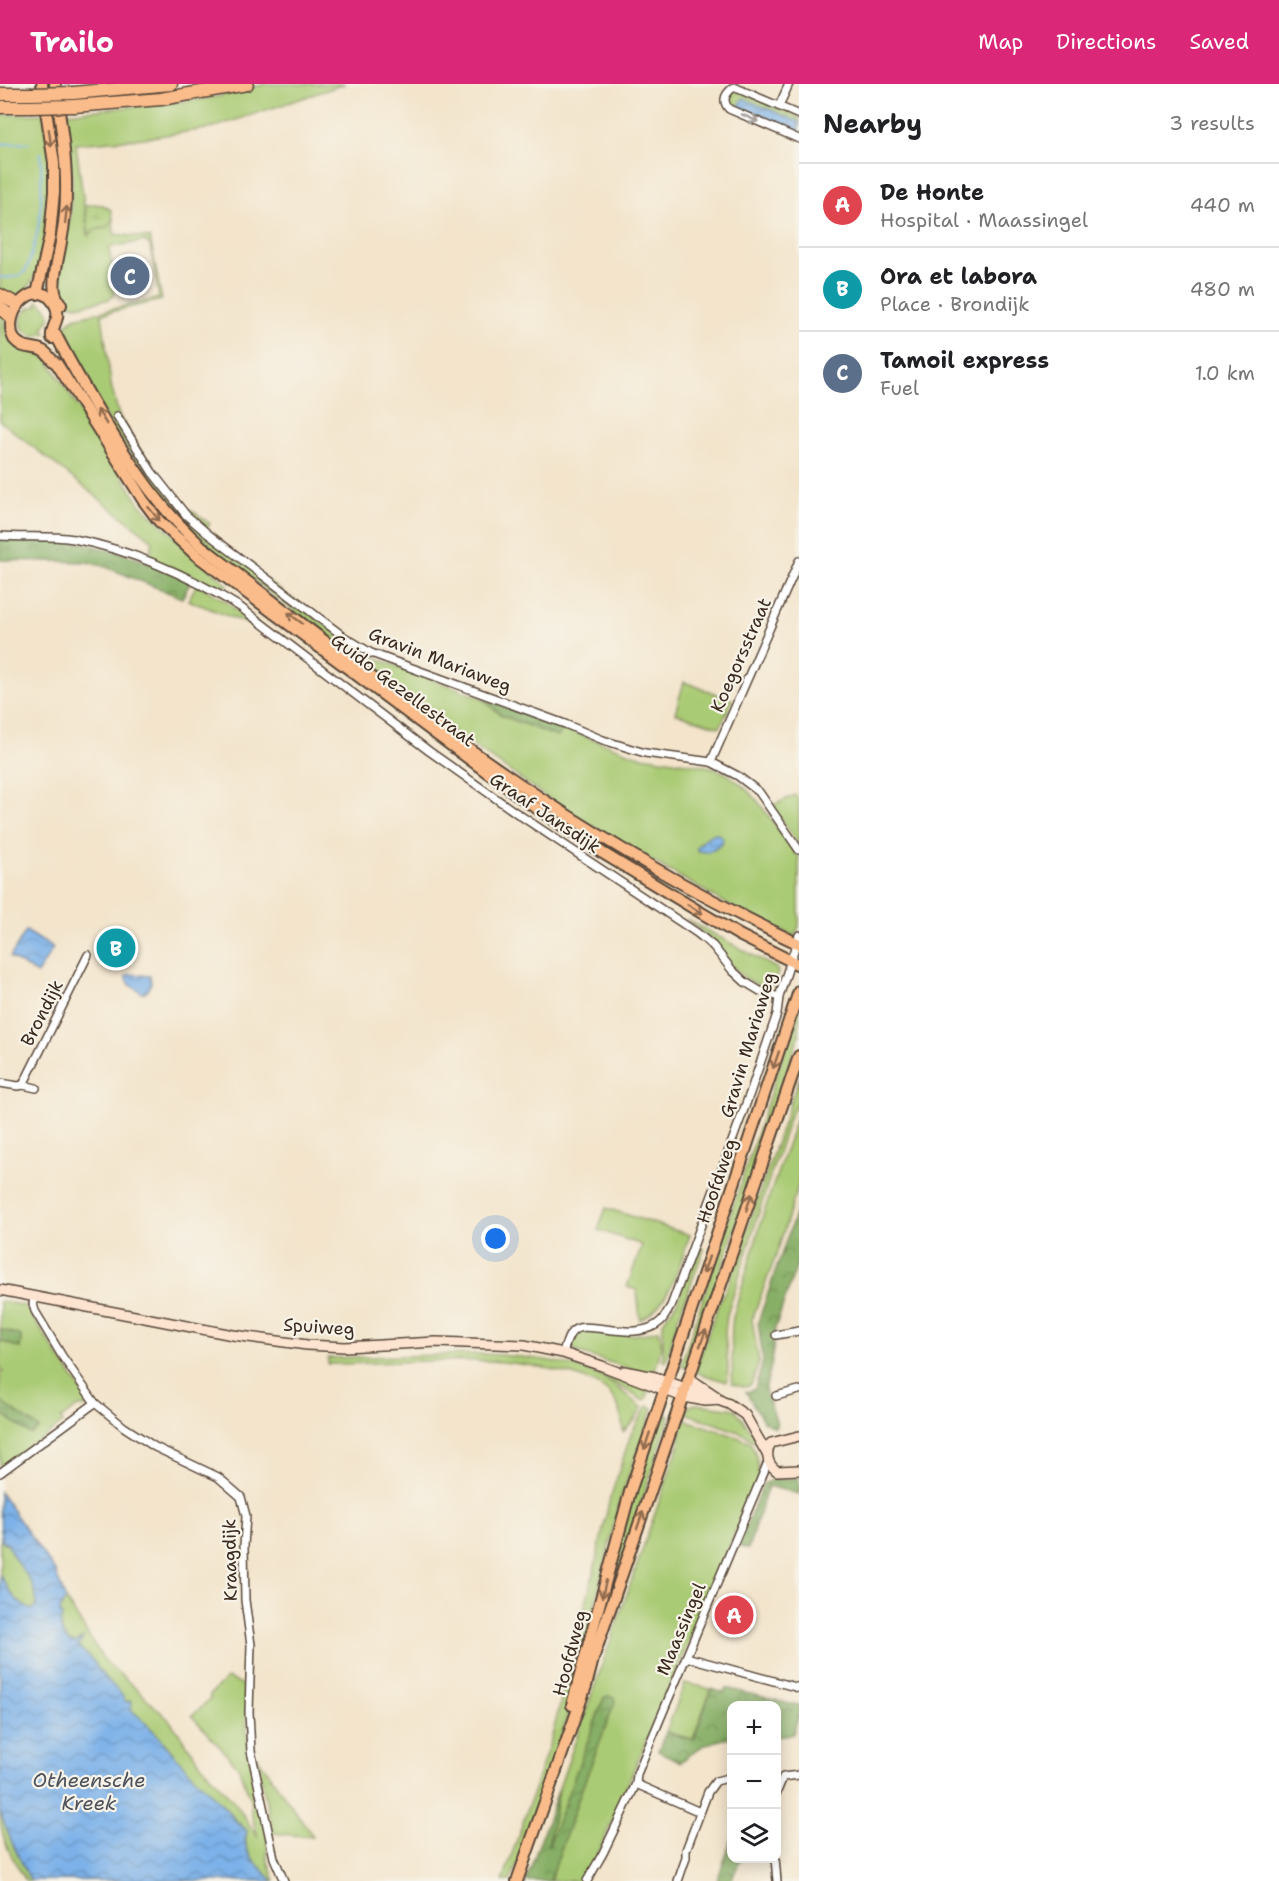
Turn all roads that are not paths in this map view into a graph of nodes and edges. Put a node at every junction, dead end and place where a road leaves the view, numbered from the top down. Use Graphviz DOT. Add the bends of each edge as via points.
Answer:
graph roads {
  1 [pos="42,84"];
  2 [pos="55,84"];
  3 [pos="171,84"];
  4 [pos="247,84"];
  5 [pos="789,84"];
  6 [pos="0,94"];
  7 [pos="779,106"];
  8 [pos="0,108"];
  9 [pos="799,115"];
  10 [pos="799,139"];
  11 [pos="34,293"];
  12 [pos="0,295"];
  13 [pos="52,297"];
  14 [pos="8,309"];
  15 [pos="48,341"];
  16 [pos="62,361"];
  17 [pos="117,416"];
  18 [pos="0,536"];
  19 [pos="799,561"];
  20 [pos="711,762"];
  21 [pos="799,850"];
  22 [pos="798,941"];
  23 [pos="88,955"];
  24 [pos="795,962"];
  25 [pos="799,991"];
  26 [pos="778,997"];
  27 [pos="799,1056"];
  28 [pos="0,1083"];
  29 [pos="22,1085"];
  30 [pos="36,1088"];
  31 [pos="0,1290"];
  32 [pos="34,1297"];
  33 [pos="799,1330"];
  34 [pos="776,1335"];
  35 [pos="563,1353"];
  36 [pos="665,1386"];
  37 [pos="686,1388"];
  38 [pos="799,1390"];
  39 [pos="776,1396"];
  40 [pos="720,1400"];
  41 [pos="95,1403"];
  42 [pos="754,1430"];
  43 [pos="799,1436"];
  44 [pos="771,1443"];
  45 [pos="768,1458"];
  46 [pos="799,1470"];
  47 [pos="777,1471"];
  48 [pos="0,1473"];
  49 [pos="757,1486"];
  50 [pos="686,1657"];
  51 [pos="799,1688"];
  52 [pos="561,1752"];
  53 [pos="799,1775"];
  54 [pos="781,1776"];
  55 [pos="727,1778"];
  56 [pos="636,1784"];
  57 [pos="700,1812"];
  58 [pos="775,1863"];
  59 [pos="284,1881"];
  60 [pos="516,1881"];
  61 [pos="586,1881"];
  62 [pos="678,1881"];
  63 [pos="777,1881"];
  1 -- 11 [label="main road, one-way" via="54,163 52,219"];
  13 -- 2 [label="main road, one-way" via="65,225 68,175"];
  3 -- 6 [label="highway, bridge" via="72,93"];
  4 -- 8 [label="highway, bridge" via="161,99"];
  5 -- 7 [label="street"];
  7 -- 9 [label="street"];
  7 -- 10 [label="street, one-way" via="734,87 724,99 729,108"];
  11 -- 13 [label="main road"];
  11 -- 14 [label="main road" via="21,297"];
  12 -- 14 [label="highway"];
  13 -- 15 [label="main road" via="63,321"];
  14 -- 15 [label="main road" via="9,329 16,341 27,348"];
  15 -- 16 [label="main road, Guido Gezellestraat"];
  15 -- 16 [label="main road, Guido Gezellestraat"];
  22 -- 16 [label="main road, Guido Gezellestraat, one-way" via="705,898 539,797 201,546 155,498"];
  16 -- 24 [label="main road, Guido Gezellestraat, one-way" via="143,500 159,521 196,555 462,755 601,852 739,935"];
  17 -- 20 [label="street, Gravin Mariaweg" via="152,472 186,514 343,636 371,653 603,740 645,753"];
  18 -- 26 [label="street, Graaf Jansdijk" via="72,539 150,560 207,586 515,812 697,933 745,982"];
  19 -- 20 [label="street, Koegorsstraat"];
  20 -- 21 [label="street, Gravin Mariaweg" via="759,792"];
  22 -- 24 [label="street, Gravin Mariaweg"];
  23 -- 29 [label="street, Brondijk"];
  24 -- 26 [label="street, Gravin Mariaweg"];
  25 -- 36 [label="main road, Hoofdweg, one-way"];
  26 -- 35 [label="street, Gravin Mariaweg" via="777,1014 750,1093 671,1306 662,1320 641,1331 579,1327 571,1332"];
  37 -- 27 [label="main road, Hoofdweg, one-way"];
  28 -- 29 [label="street"];
  29 -- 30 [label="street"];
  31 -- 32 [label="main road, Spuiweg"];
  32 -- 35 [label="main road, Spuiweg" via="307,1345 485,1343"];
  32 -- 41 [label="street, Kraagdijk" via="35,1311"];
  33 -- 34 [label="street"];
  35 -- 36 [label="main road, Spuiweg" via="655,1377"];
  36 -- 37 [label="main road"];
  36 -- 52 [label="main road, Hoofdweg, one-way" via="627,1502"];
  37 -- 40 [label="main road"];
  37 -- 40 [label="main road" via="706,1401"];
  52 -- 37 [label="main road, Hoofdweg, one-way"];
  38 -- 39 [label="street"];
  40 -- 42 [label="main road" via="740,1410"];
  41 -- 48 [label="street"];
  41 -- 59 [label="street, Kraagdijk" via="155,1447 218,1477 241,1497 246,1516 251,1751 274,1858"];
  42 -- 44 [label="main road"];
  42 -- 45 [label="main road"];
  43 -- 44 [label="main road"];
  44 -- 45 [label="main road"];
  45 -- 47 [label="main road"];
  45 -- 49 [label="street, Maassingel"];
  46 -- 47 [label="main road"];
  47 -- 49 [label="street"];
  49 -- 50 [label="street, Maassingel"];
  50 -- 51 [label="street"];
  50 -- 56 [label="street, Maassingel"];
  52 -- 60 [label="main road, Hoofdweg"];
  53 -- 54 [label="street"];
  55 -- 57 [label="street" via="716,1781"];
  56 -- 57 [label="street"];
  56 -- 61 [label="street, Maassingel"];
  57 -- 62 [label="street"];
  58 -- 63 [label="street"];
}
